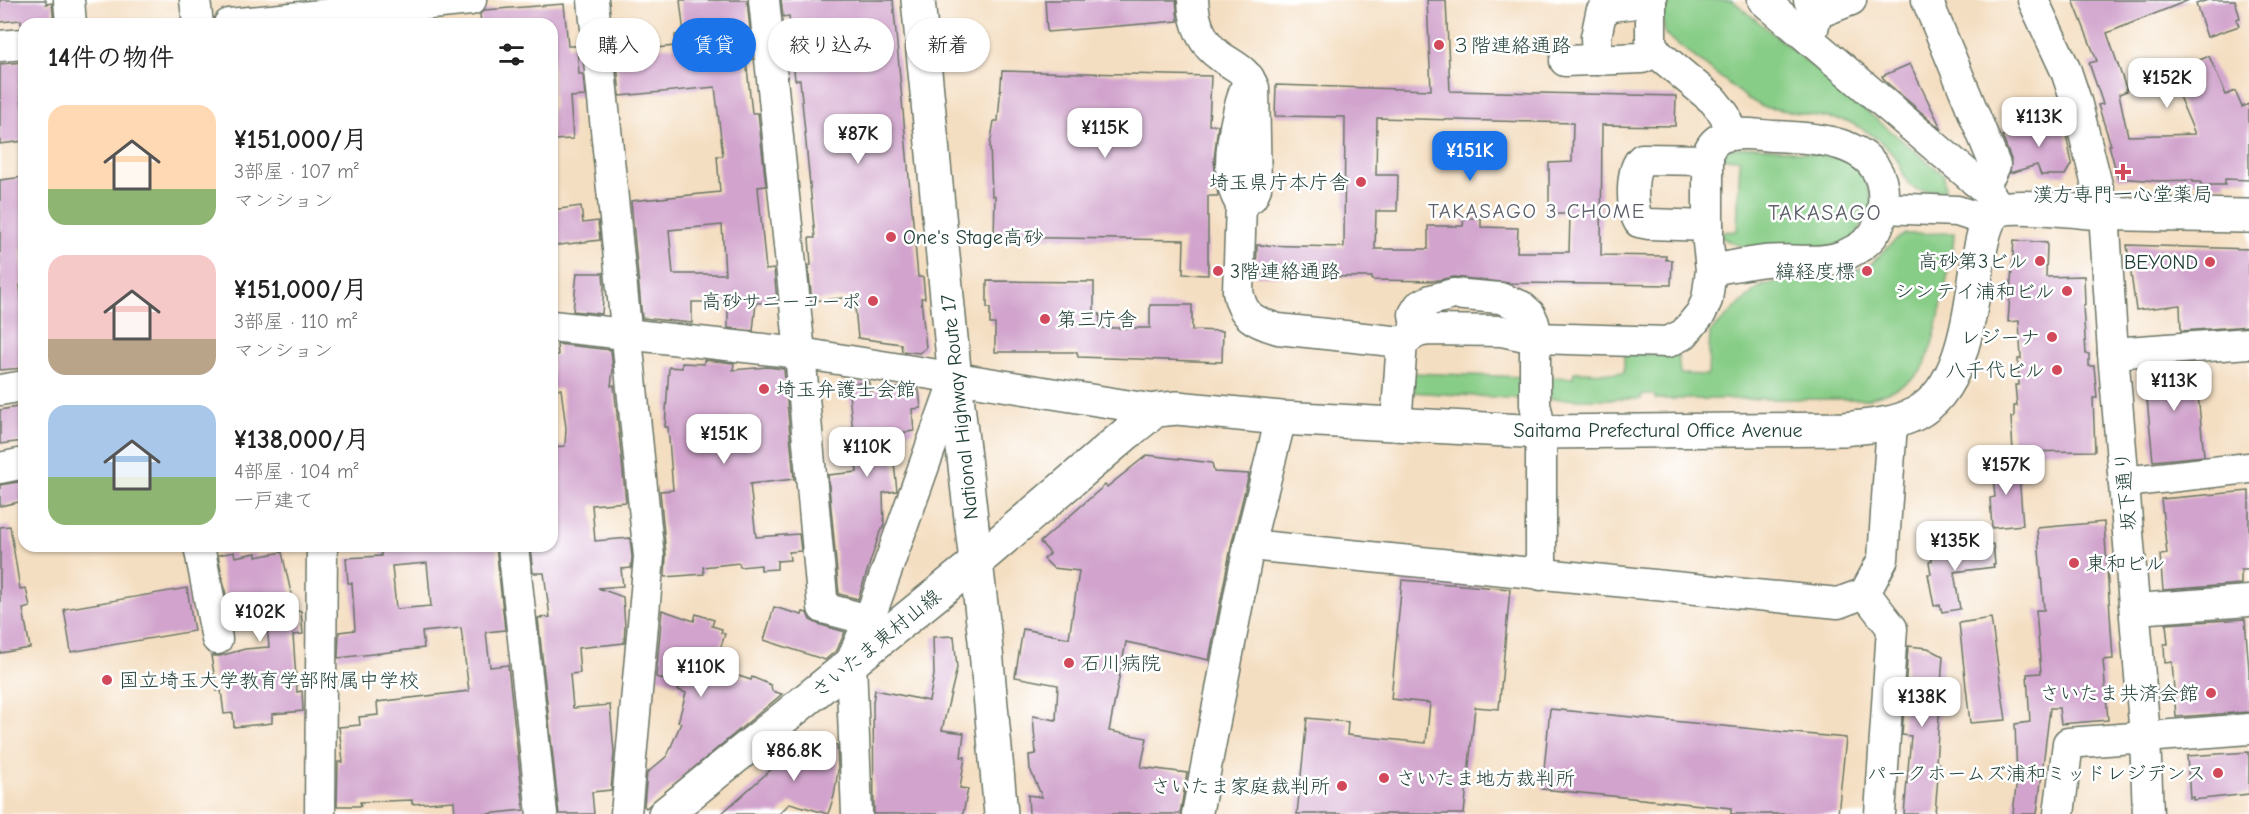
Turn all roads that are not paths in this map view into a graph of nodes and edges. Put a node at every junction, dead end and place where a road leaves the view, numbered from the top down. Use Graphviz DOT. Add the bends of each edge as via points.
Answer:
graph roads {
  1 [pos="69,0"];
  2 [pos="195,0"];
  3 [pos="593,0"];
  4 [pos="764,0"];
  5 [pos="918,0"];
  6 [pos="1193,0"];
  7 [pos="1763,0"];
  8 [pos="1851,0"];
  9 [pos="1927,0"];
  10 [pos="2033,0"];
  11 [pos="1651,1"];
  12 [pos="464,6"];
  13 [pos="327,13"];
  14 [pos="1811,17"];
  15 [pos="70,18"];
  16 [pos="197,18"];
  17 [pos="282,18"];
  18 [pos="18,44"];
  19 [pos="0,46"];
  20 [pos="1656,51"];
  21 [pos="1597,60"];
  22 [pos="1565,61"];
  23 [pos="1731,135"];
  24 [pos="1708,160"];
  25 [pos="1975,181"];
  26 [pos="1883,208"];
  27 [pos="2104,213"];
  28 [pos="1995,215"];
  29 [pos="2249,216"];
  30 [pos="1708,226"];
  31 [pos="1711,270"];
  32 [pos="558,327"];
  33 [pos="627,333"];
  34 [pos="1410,338"];
  35 [pos="1535,338"];
  36 [pos="2249,343"];
  37 [pos="800,353"];
  38 [pos="2113,353"];
  39 [pos="956,379"];
  40 [pos="18,387"];
  41 [pos="0,390"];
  42 [pos="1156,410"];
  43 [pos="1281,418"];
  44 [pos="1892,423"];
  45 [pos="1396,425"];
  46 [pos="1540,432"];
  47 [pos="18,464"];
  48 [pos="0,468"];
  49 [pos="2249,468"];
  50 [pos="2124,482"];
  51 [pos="1249,545"];
  52 [pos="200,552"];
  53 [pos="322,552"];
  54 [pos="514,552"];
  55 [pos="975,563"];
  56 [pos="1541,576"];
  57 [pos="1865,593"];
  58 [pos="2249,601"];
  59 [pos="2135,609"];
  60 [pos="869,620"];
  61 [pos="217,639"];
  62 [pos="851,662"];
  63 [pos="2249,729"];
  64 [pos="2145,736"];
  65 [pos="320,814"];
  66 [pos="542,814"];
  67 [pos="626,814"];
  68 [pos="665,814"];
  69 [pos="857,814"];
  70 [pos="1001,814"];
  71 [pos="1197,814"];
  72 [pos="1880,814"];
  73 [pos="2059,814"];
  74 [pos="2148,814"];
  1 -- 15 [label="street"];
  2 -- 16 [label="street"];
  3 -- 33 [label="street"];
  4 -- 37 [label="street"];
  5 -- 39 [label="main road, National Highway Route 17"];
  6 -- 34 [label="street" via="1196,26 1203,38 1212,50 1243,69 1254,88 1256,188 1252,197 1241,204 1239,301 1252,320 1278,329"];
  7 -- 14 [label="street"];
  8 -- 14 [label="street"];
  9 -- 25 [label="street" via="1995,165 1991,174"];
  10 -- 27 [label="street, 坂下通り" via="2066,71"];
  11 -- 20 [label="street" via="1651,40"];
  11 -- 21 [label="street" via="1612,6 1601,13 1597,23"];
  12 -- 13 [label="street"];
  13 -- 17 [label="street"];
  14 -- 25 [label="street"];
  18 -- 19 [label="street"];
  20 -- 21 [label="street" via="1642,58"];
  20 -- 23 [label="street" via="1713,100 1725,115"];
  21 -- 22 [label="street"];
  23 -- 24 [label="street" via="1711,146"];
  23 -- 26 [label="street" via="1793,136 1855,150 1871,163 1882,181"];
  24 -- 30 [label="street"];
  24 -- 30 [label="street" via="1642,159 1634,173 1634,204 1640,222"];
  25 -- 28 [label="street"];
  26 -- 28 [label="street"];
  26 -- 31 [label="street" via="1877,232 1846,255"];
  27 -- 28 [label="main road" via="2028,208"];
  27 -- 29 [label="main road"];
  27 -- 38 [label="street, 坂下通り"];
  28 -- 44 [label="main road, Saitama Prefectural Office Avenue" via="1983,234 1958,362 1936,397 1917,413"];
  30 -- 31 [label="street"];
  31 -- 35 [label="street" via="1701,313 1684,334 1668,342"];
  32 -- 33 [label="street"];
  33 -- 37 [label="street"];
  33 -- 67 [label="street" via="649,557"];
  34 -- 35 [label="street" via="1429,330 1502,331"];
  34 -- 45 [label="street"];
  35 -- 46 [label="street" via="1534,404"];
  36 -- 38 [label="street"];
  37 -- 39 [label="street"];
  37 -- 60 [label="street" via="823,608"];
  38 -- 50 [label="street, 坂下通り"];
  39 -- 42 [label="street"];
  39 -- 55 [label="main road, National Highway Route 17"];
  39 -- 60 [label="street"];
  40 -- 41 [label="street"];
  42 -- 43 [label="main road, Saitama Prefectural Office Avenue" via="1177,408"];
  42 -- 55 [label="main road"];
  43 -- 45 [label="main road, Saitama Prefectural Office Avenue"];
  43 -- 51 [label="street"];
  44 -- 46 [label="main road, Saitama Prefectural Office Avenue" via="1844,429"];
  44 -- 57 [label="street" via="1883,559"];
  45 -- 46 [label="main road, Saitama Prefectural Office Avenue"];
  46 -- 56 [label="street"];
  47 -- 48 [label="street"];
  49 -- 50 [label="street"];
  50 -- 59 [label="street, 坂下通り"];
  51 -- 56 [label="street"];
  51 -- 71 [label="street"];
  52 -- 61 [label="street"];
  53 -- 65 [label="street"];
  54 -- 66 [label="street"];
  55 -- 62 [label="main road, さいたま東村山線"];
  55 -- 70 [label="main road, National Highway Route 17"];
  56 -- 57 [label="street" via="1838,603"];
  57 -- 72 [label="street" via="1892,628"];
  58 -- 59 [label="street"];
  59 -- 64 [label="street, 坂下通り"];
  60 -- 62 [label="street"];
  62 -- 68 [label="main road, さいたま東村山線"];
  62 -- 69 [label="street"];
  63 -- 64 [label="street"];
  64 -- 73 [label="street" via="2068,743"];
  64 -- 74 [label="street, 坂下通り"];
}
